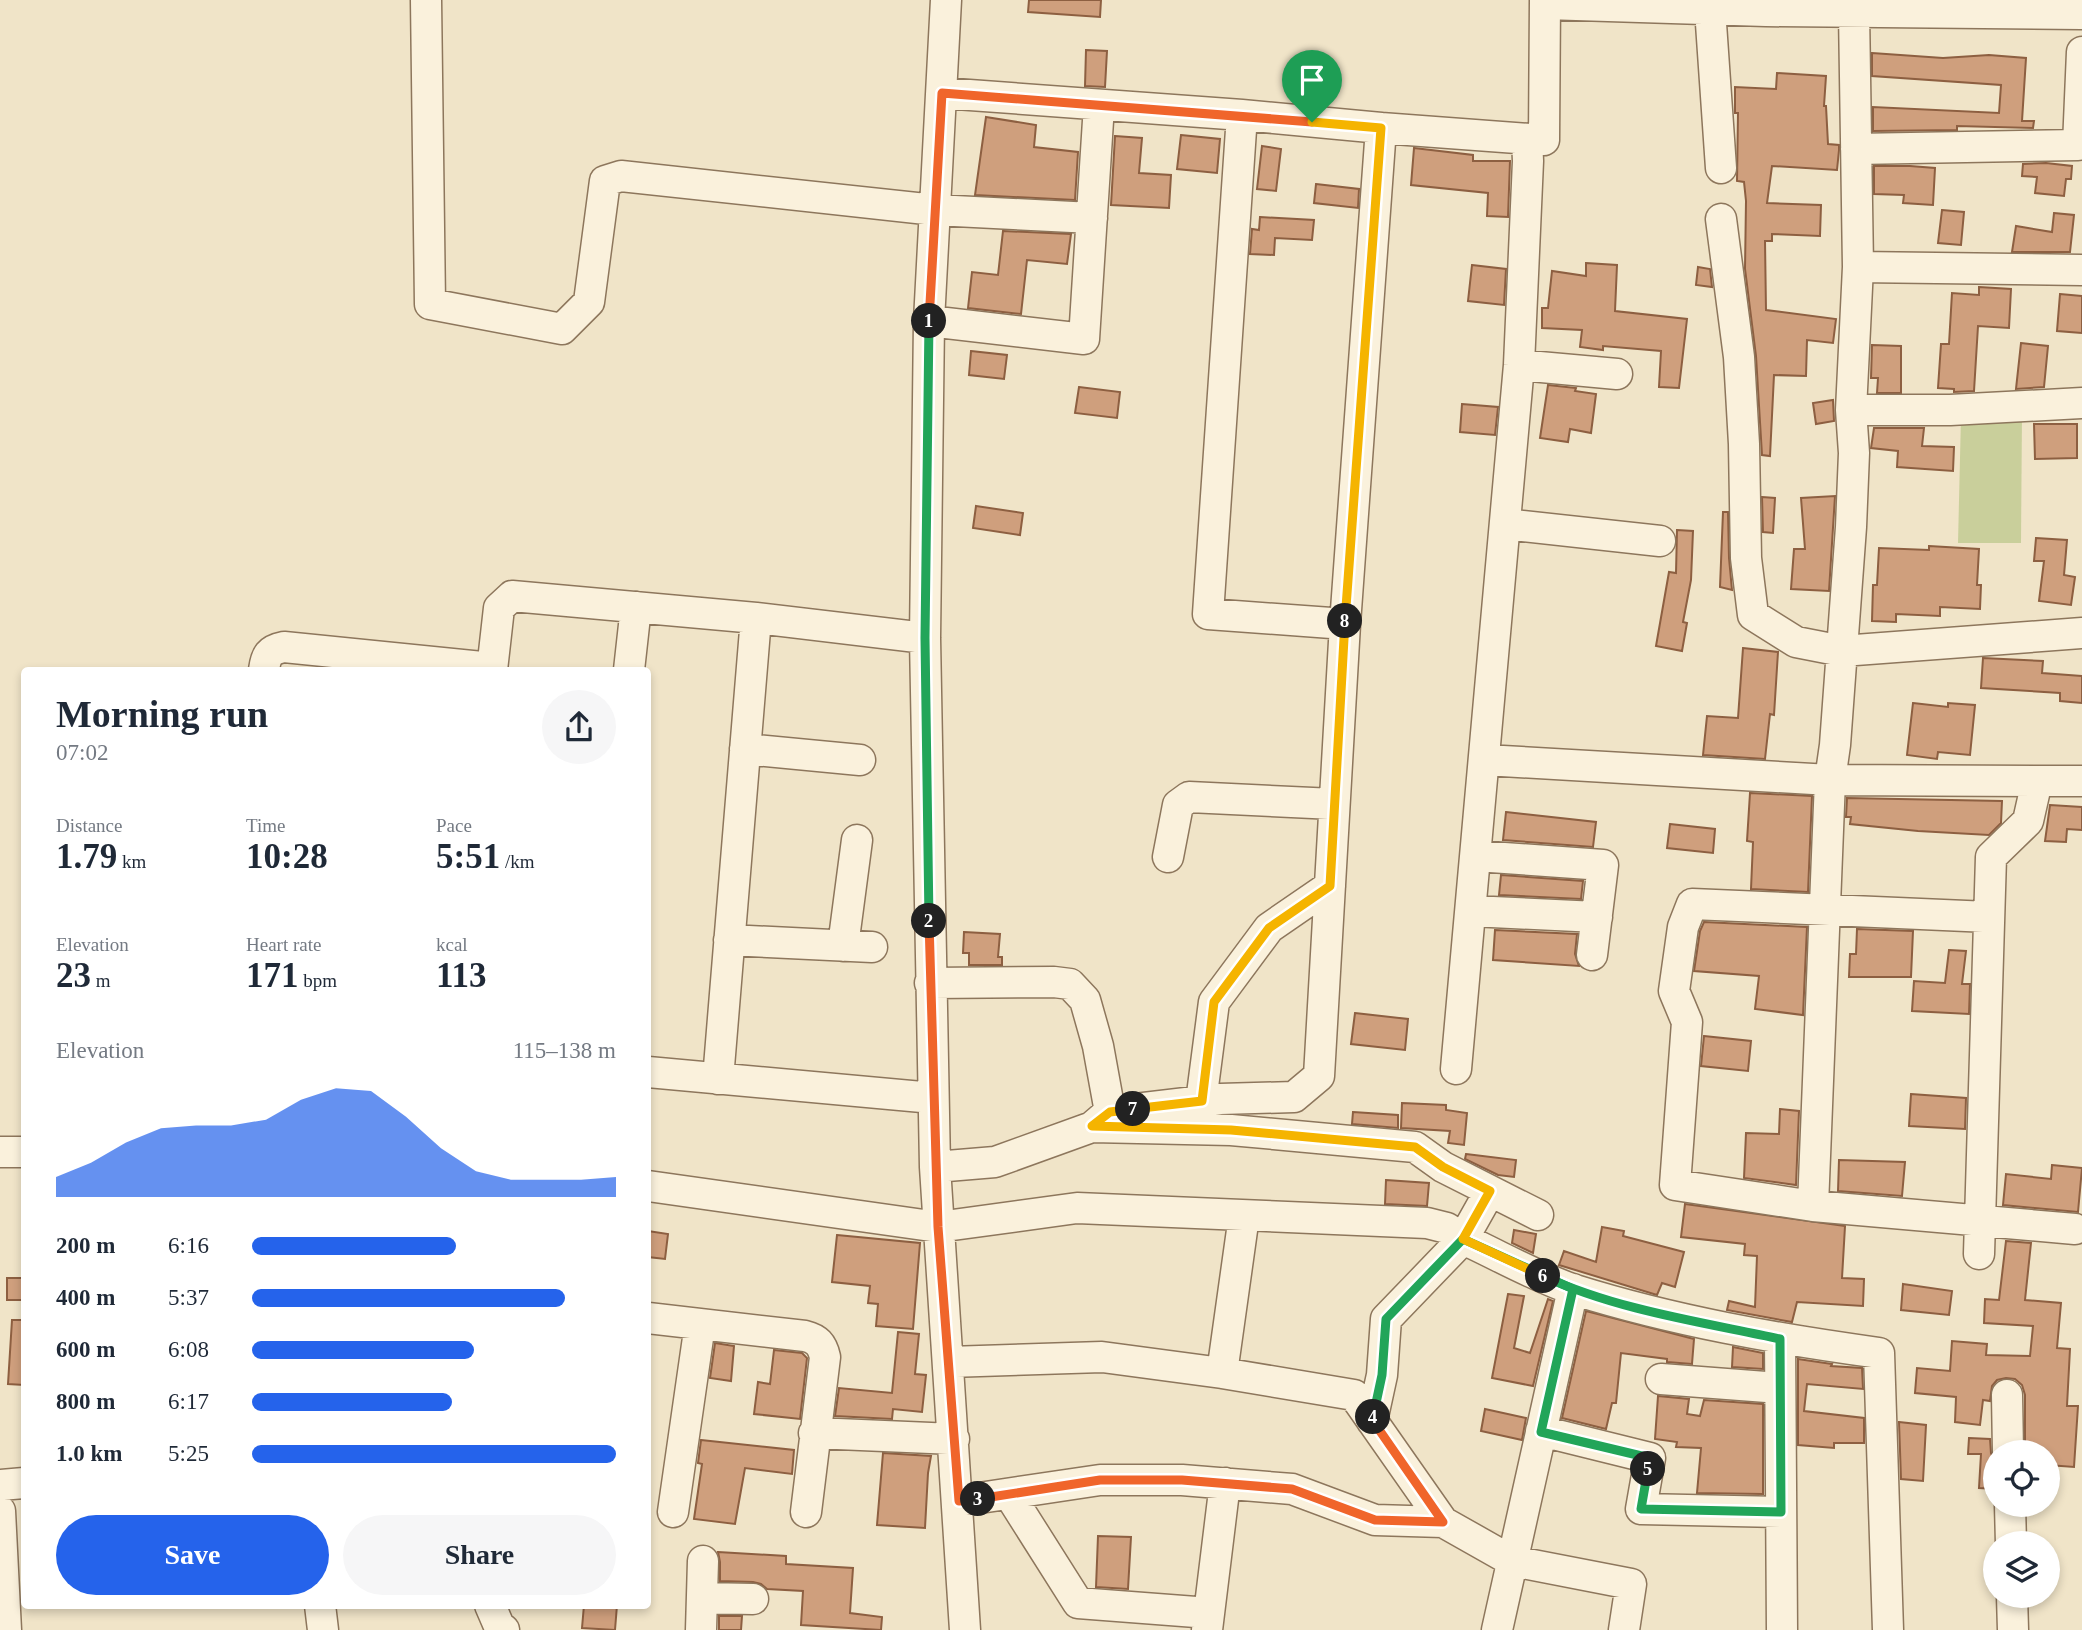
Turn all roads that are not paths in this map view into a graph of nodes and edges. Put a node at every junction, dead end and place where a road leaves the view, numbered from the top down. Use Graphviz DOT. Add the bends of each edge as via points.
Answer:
graph roads {
  1 [pos="426,0"];
  2 [pos="946,0"];
  3 [pos="1545,2"];
  4 [pos="1767,5"];
  5 [pos="1710,9"];
  6 [pos="1854,12"];
  7 [pos="2082,15"];
  8 [pos="2082,52"];
  9 [pos="942,93"];
  10 [pos="1100,105"];
  11 [pos="1242,115"];
  12 [pos="1381,128"];
  13 [pos="2080,134"];
  14 [pos="1527,139"];
  15 [pos="1856,149"];
  16 [pos="1721,168"];
  17 [pos="935,210"];
  18 [pos="1092,218"];
  19 [pos="1721,219"];
  20 [pos="1858,267"];
  21 [pos="2082,270"];
  22 [pos="929,321"];
  23 [pos="1519,365"];
  24 [pos="1617,374"];
  25 [pos="2082,403"];
  26 [pos="1851,410"];
  27 [pos="1505,524"];
  28 [pos="1660,541"];
  29 [pos="636,607"];
  30 [pos="756,618"];
  31 [pos="1345,624"];
  32 [pos="2082,633"];
  33 [pos="925,638"];
  34 [pos="1842,651"];
  35 [pos="364,662"];
  36 [pos="264,667"];
  37 [pos="455,667"];
  38 [pos="492,667"];
  39 [pos="629,667"];
  40 [pos="745,749"];
  41 [pos="860,760"];
  42 [pos="1485,760"];
  43 [pos="1830,780"];
  44 [pos="2037,781"];
  45 [pos="2082,781"];
  46 [pos="1335,804"];
  47 [pos="857,840"];
  48 [pos="1476,856"];
  49 [pos="1168,857"];
  50 [pos="1330,886"];
  51 [pos="1471,911"];
  52 [pos="1824,911"];
  53 [pos="1597,917"];
  54 [pos="1989,917"];
  55 [pos="729,940"];
  56 [pos="1592,955"];
  57 [pos="930,983"];
  58 [pos="1456,1069"];
  59 [pos="651,1072"];
  60 [pos="718,1079"];
  61 [pos="933,1098"];
  62 [pos="1202,1101"];
  63 [pos="1101,1119"];
  64 [pos="0,1152"];
  65 [pos="21,1152"];
  66 [pos="935,1167"];
  67 [pos="651,1186"];
  68 [pos="1490,1191"];
  69 [pos="1813,1206"];
  70 [pos="1538,1215"];
  71 [pos="1244,1216"];
  72 [pos="1980,1222"];
  73 [pos="938,1227"];
  74 [pos="2075,1229"];
  75 [pos="1463,1239"];
  76 [pos="1979,1254"];
  77 [pos="1573,1289"];
  78 [pos="651,1318"];
  79 [pos="700,1324"];
  80 [pos="1780,1339"];
  81 [pos="950,1362"];
  82 [pos="1222,1373"];
  83 [pos="1661,1379"];
  84 [pos="1780,1388"];
  85 [pos="2007,1395"];
  86 [pos="1373,1421"];
  87 [pos="1541,1432"];
  88 [pos="814,1433"];
  89 [pos="954,1439"];
  90 [pos="2008,1440"];
  91 [pos="21,1483"];
  92 [pos="1225,1483"];
  93 [pos="0,1485"];
  94 [pos="1009,1494"];
  95 [pos="959,1501"];
  96 [pos="0,1511"];
  97 [pos="673,1512"];
  98 [pos="806,1512"];
  99 [pos="1781,1512"];
  100 [pos="1443,1522"];
  101 [pos="703,1561"];
  102 [pos="1513,1561"];
  103 [pos="10,1595"];
  104 [pos="702,1598"];
  105 [pos="752,1599"];
  106 [pos="2012,1608"];
  107 [pos="320,1609"];
  108 [pos="492,1609"];
  109 [pos="1208,1621"];
  110 [pos="6,1630"];
  111 [pos="323,1630"];
  112 [pos="504,1630"];
  113 [pos="701,1630"];
  114 [pos="965,1630"];
  115 [pos="1497,1630"];
  116 [pos="1624,1630"];
  117 [pos="1782,1630"];
  118 [pos="1888,1630"];
  119 [pos="2013,1630"];
  1 -- 17 [label="street" via="430,304 562,329 589,302 605,181 621,176"];
  2 -- 9 [label="street"];
  3 -- 5 [label="street"];
  3 -- 14 [label="street" via="1544,140"];
  4 -- 5 [label="street"];
  4 -- 6 [label="street"];
  5 -- 16 [label="street"];
  6 -- 7 [label="street"];
  6 -- 15 [label="street"];
  8 -- 13 [label="street"];
  9 -- 10 [label="street"];
  9 -- 17 [label="street"];
  10 -- 11 [label="street"];
  10 -- 18 [label="street"];
  11 -- 12 [label="street"];
  11 -- 31 [label="street" via="1208,614"];
  12 -- 14 [label="street"];
  12 -- 31 [label="street"];
  13 -- 15 [label="street" via="2078,145"];
  14 -- 23 [label="street"];
  15 -- 20 [label="street"];
  17 -- 18 [label="street"];
  17 -- 22 [label="street"];
  18 -- 22 [label="street" via="1084,339"];
  19 -- 34 [label="street" via="1739,357 1746,558 1754,615 1796,642"];
  20 -- 21 [label="street"];
  20 -- 26 [label="street"];
  22 -- 33 [label="street"];
  23 -- 24 [label="street"];
  23 -- 27 [label="street"];
  25 -- 26 [label="street"];
  26 -- 34 [label="street" via="1854,453"];
  27 -- 28 [label="street"];
  27 -- 42 [label="street"];
  29 -- 30 [label="street"];
  29 -- 38 [label="street" via="512,596 499,608"];
  29 -- 39 [label="street"];
  30 -- 33 [label="street"];
  30 -- 40 [label="street"];
  31 -- 46 [label="street"];
  32 -- 34 [label="street"];
  33 -- 57 [label="street"];
  34 -- 43 [label="street"];
  35 -- 36 [label="street" via="284,647 265,657"];
  35 -- 37 [label="street"];
  40 -- 41 [label="street"];
  40 -- 55 [label="street"];
  42 -- 43 [label="street"];
  42 -- 48 [label="street"];
  43 -- 44 [label="street"];
  43 -- 52 [label="street"];
  44 -- 45 [label="street"];
  44 -- 54 [label="street" via="2028,821 1991,857"];
  46 -- 49 [label="street" via="1189,797 1178,805"];
  46 -- 50 [label="street"];
  47 -- 55 [label="street" via="858,946"];
  48 -- 51 [label="street"];
  48 -- 53 [label="street" via="1603,865"];
  50 -- 62 [label="street" via="1269,928 1214,1002"];
  50 -- 62 [label="street" via="1319,1076 1294,1097"];
  51 -- 53 [label="street"];
  51 -- 58 [label="street"];
  52 -- 54 [label="street"];
  52 -- 69 [label="street"];
  52 -- 69 [label="street" via="1692,904 1683,927 1674,991 1687,1022 1675,1185"];
  53 -- 56 [label="street"];
  54 -- 72 [label="street"];
  55 -- 60 [label="street"];
  57 -- 61 [label="street"];
  57 -- 63 [label="street" via="1070,984 1086,1000 1098,1046"];
  59 -- 60 [label="street"];
  60 -- 61 [label="street"];
  61 -- 66 [label="street"];
  62 -- 63 [label="street"];
  63 -- 66 [label="street" via="995,1162"];
  63 -- 68 [label="street" via="1415,1147"];
  64 -- 65 [label="street"];
  66 -- 73 [label="street"];
  67 -- 73 [label="street"];
  68 -- 70 [label="street"];
  68 -- 75 [label="street"];
  69 -- 72 [label="street"];
  71 -- 73 [label="street" via="1077,1208"];
  71 -- 75 [label="street" via="1427,1223 1447,1228"];
  71 -- 82 [label="street"];
  72 -- 74 [label="street"];
  72 -- 76 [label="street"];
  73 -- 81 [label="street"];
  75 -- 77 [label="street"];
  75 -- 86 [label="street" via="1386,1319"];
  77 -- 80 [label="street"];
  77 -- 87 [label="street"];
  78 -- 79 [label="street"];
  79 -- 88 [label="street" via="816,1339 825,1357"];
  79 -- 97 [label="street"];
  80 -- 84 [label="street"];
  80 -- 118 [label="street" via="1880,1353"];
  81 -- 82 [label="street" via="1102,1357"];
  81 -- 89 [label="street"];
  82 -- 86 [label="street" via="1354,1395"];
  83 -- 84 [label="street"];
  84 -- 99 [label="street"];
  85 -- 90 [label="street"];
  86 -- 100 [label="street"];
  87 -- 99 [label="street" via="1650,1458 1641,1509"];
  87 -- 102 [label="street"];
  88 -- 89 [label="street"];
  88 -- 98 [label="street"];
  89 -- 95 [label="street"];
  91 -- 93 [label="street"];
  92 -- 94 [label="street" via="1100,1480"];
  92 -- 100 [label="street" via="1292,1489 1375,1520"];
  92 -- 109 [label="street"];
  94 -- 95 [label="street"];
  94 -- 109 [label="street" via="1078,1603"];
  95 -- 114 [label="street"];
  96 -- 103 [label="street"];
  99 -- 117 [label="street"];
  100 -- 102 [label="street"];
  101 -- 104 [label="street"];
  102 -- 115 [label="street"];
  102 -- 116 [label="street" via="1631,1584"];
  103 -- 110 [label="street"];
  104 -- 105 [label="street"];
  104 -- 113 [label="street"];
  106 -- 119 [label="street"];
  107 -- 111 [label="street"];
  108 -- 112 [label="street"];
}
